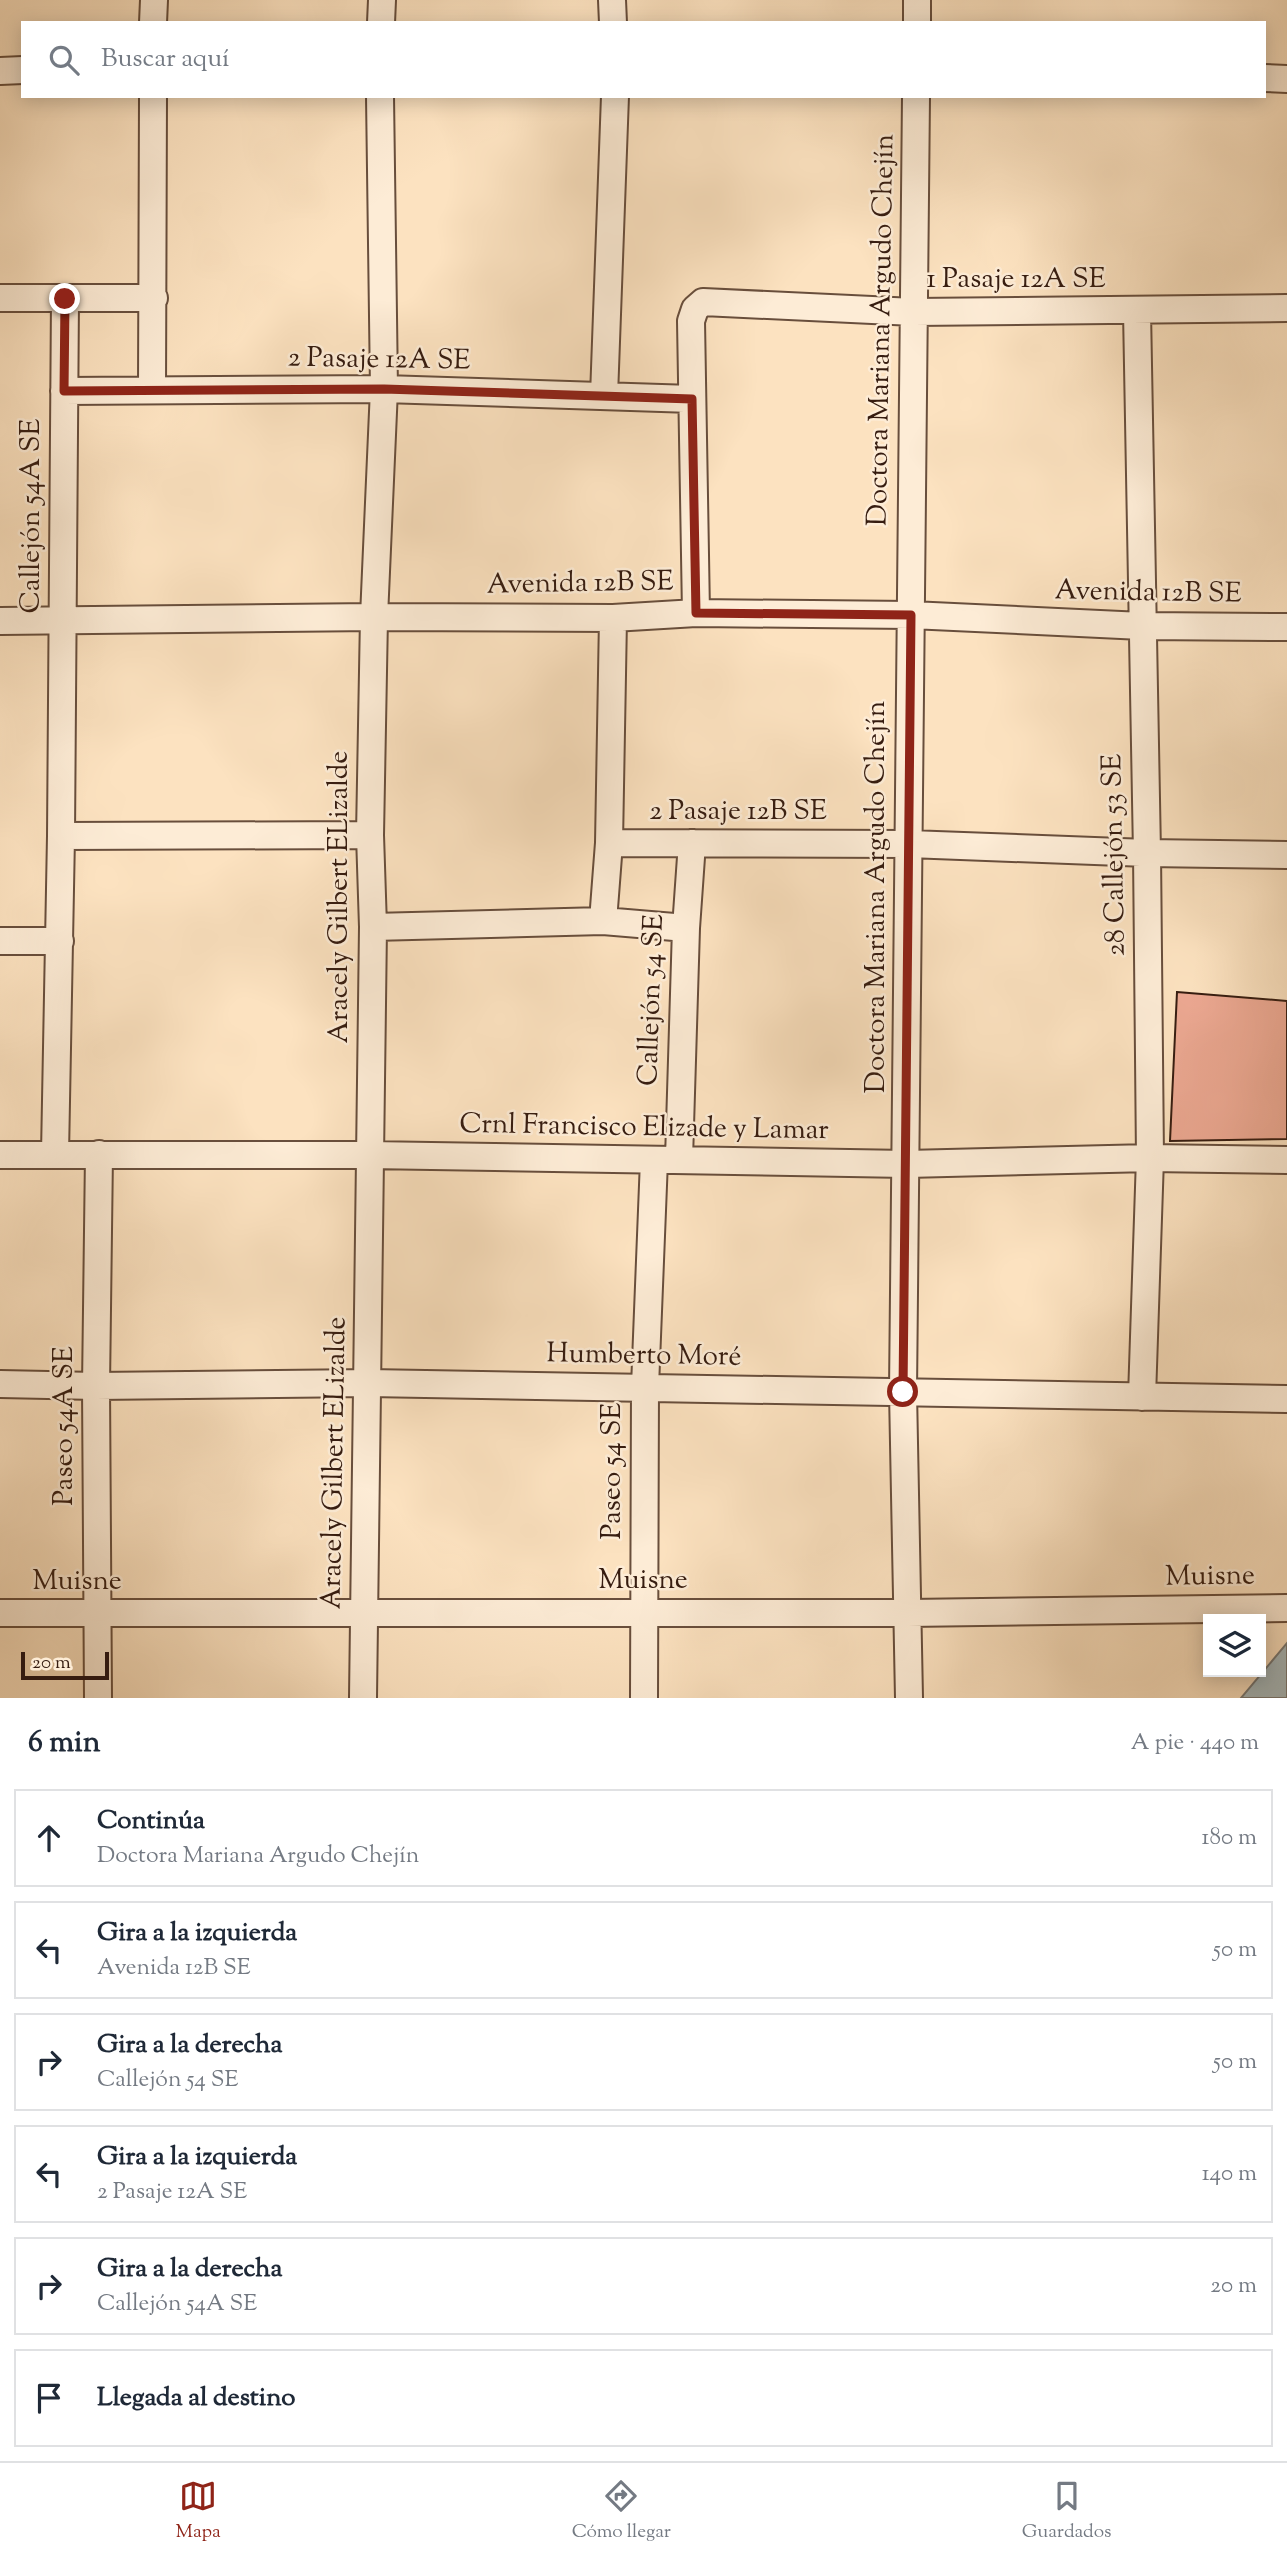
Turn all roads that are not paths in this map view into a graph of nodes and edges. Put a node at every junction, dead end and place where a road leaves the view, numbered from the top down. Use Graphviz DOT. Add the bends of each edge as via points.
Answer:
graph roads {
  1 [pos="154,0"];
  2 [pos="382,0"];
  3 [pos="612,0"];
  4 [pos="917,0"];
  5 [pos="153,21"];
  6 [pos="381,21"];
  7 [pos="613,21"];
  8 [pos="917,21"];
  9 [pos="21,70"];
  10 [pos="0,71"];
  11 [pos="153,98"];
  12 [pos="380,98"];
  13 [pos="615,98"];
  14 [pos="916,98"];
  15 [pos="0,298"];
  16 [pos="65,299"];
  17 [pos="154,299"];
  18 [pos="1287,308"];
  19 [pos="1137,311"];
  20 [pos="914,312"];
  21 [pos="384,389"];
  22 [pos="152,390"];
  23 [pos="64,391"];
  24 [pos="604,396"];
  25 [pos="692,399"];
  26 [pos="696,613"];
  27 [pos="911,615"];
  28 [pos="374,617"];
  29 [pos="613,618"];
  30 [pos="0,621"];
  31 [pos="63,621"];
  32 [pos="1142,626"];
  33 [pos="1287,627"];
  34 [pos="370,835"];
  35 [pos="61,836"];
  36 [pos="608,843"];
  37 [pos="692,843"];
  38 [pos="909,844"];
  39 [pos="1147,853"];
  40 [pos="1287,855"];
  41 [pos="604,921"];
  42 [pos="373,927"];
  43 [pos="685,928"];
  44 [pos="0,941"];
  45 [pos="60,941"];
  46 [pos="55,1154"];
  47 [pos="99,1154"];
  48 [pos="0,1155"];
  49 [pos="369,1155"];
  50 [pos="1150,1158"];
  51 [pos="666,1160"];
  52 [pos="1287,1160"];
  53 [pos="907,1164"];
  54 [pos="369,1383"];
  55 [pos="0,1384"];
  56 [pos="96,1386"];
  57 [pos="645,1387"];
  58 [pos="903,1392"];
  59 [pos="1142,1398"];
  60 [pos="1287,1399"];
  61 [pos="1287,1608"];
  62 [pos="644,1612"];
  63 [pos="0,1613"];
  64 [pos="909,1613"];
  65 [pos="98,1614"];
  66 [pos="363,1614"];
  67 [pos="98,1698"];
  68 [pos="363,1698"];
  69 [pos="645,1698"];
  70 [pos="909,1698"];
  1 -- 5 [label="street"];
  2 -- 6 [label="street"];
  3 -- 7 [label="street"];
  4 -- 8 [label="street"];
  9 -- 10 [label="street"];
  11 -- 17 [label="street"];
  12 -- 21 [label="street, Aracely Gilbert ELizalde"];
  13 -- 24 [label="street"];
  14 -- 20 [label="street, Doctora Mariana Argudo Chejín"];
  15 -- 16 [label="street"];
  16 -- 17 [label="street"];
  16 -- 23 [label="street, Callejón 54A SE"];
  17 -- 22 [label="street"];
  18 -- 19 [label="street, 1 Pasaje 12A SE"];
  19 -- 20 [label="street, 1 Pasaje 12A SE"];
  19 -- 32 [label="street, 28 Callejón 53 SE"];
  20 -- 25 [label="street, 1 Pasaje 12A SE" via="703,302 691,321"];
  20 -- 27 [label="street, Doctora Mariana Argudo Chejín"];
  21 -- 22 [label="street, 2 Pasaje 12A SE"];
  21 -- 24 [label="street, 2 Pasaje 12A SE"];
  21 -- 28 [label="street, Aracely Gilbert ELizalde"];
  22 -- 23 [label="street, 2 Pasaje 12A SE"];
  23 -- 31 [label="street, Callejón 54A SE"];
  24 -- 25 [label="street, 2 Pasaje 12A SE"];
  25 -- 26 [label="street"];
  26 -- 27 [label="street, Avenida 12B SE"];
  26 -- 29 [label="street, Avenida 12B SE"];
  27 -- 32 [label="street, Avenida 12B SE"];
  27 -- 38 [label="street, Doctora Mariana Argudo Chejín"];
  28 -- 29 [label="street, Avenida 12B SE"];
  28 -- 31 [label="street, Avenida 12B SE"];
  28 -- 34 [label="street, Aracely Gilbert ELizalde"];
  29 -- 36 [label="street"];
  30 -- 31 [label="street, Avenida 12B SE"];
  31 -- 35 [label="street, Callejón 54A SE"];
  32 -- 33 [label="street, Avenida 12B SE"];
  32 -- 39 [label="street, 28 Callejón 53 SE"];
  34 -- 35 [label="street"];
  34 -- 42 [label="street, Aracely Gilbert ELizalde"];
  35 -- 45 [label="street, Callejón 54A SE"];
  36 -- 37 [label="street, 2 Pasaje 12B SE"];
  36 -- 41 [label="street"];
  37 -- 38 [label="street, 2 Pasaje 12B SE"];
  37 -- 43 [label="street, Callejón 54 SE"];
  38 -- 39 [label="street, 2 Pasaje 12B SE"];
  38 -- 53 [label="street, Doctora Mariana Argudo Chejín"];
  39 -- 40 [label="street, 2 Pasaje 12B SE"];
  39 -- 50 [label="street, 28 Callejón 53 SE"];
  41 -- 42 [label="street"];
  41 -- 43 [label="street"];
  42 -- 49 [label="street, Aracely Gilbert ELizalde"];
  43 -- 51 [label="street, Callejón 54 SE"];
  44 -- 45 [label="street"];
  45 -- 46 [label="street, Callejón 54A SE"];
  46 -- 47 [label="street, Crnl Francisco Elizade y Lamar"];
  46 -- 48 [label="street, Crnl Francisco Elizade y Lamar"];
  47 -- 49 [label="street, Crnl Francisco Elizade y Lamar"];
  47 -- 56 [label="street, Paseo 54A SE"];
  49 -- 51 [label="street, Crnl Francisco Elizade y Lamar"];
  49 -- 54 [label="street, Aracely Gilbert ELizalde"];
  50 -- 52 [label="street, Crnl Francisco Elizade y Lamar"];
  50 -- 53 [label="street, Crnl Francisco Elizade y Lamar"];
  50 -- 59 [label="street, 28 Callejón 53 SE"];
  51 -- 53 [label="street, Crnl Francisco Elizade y Lamar"];
  51 -- 57 [label="street, Paseo 54 SE"];
  53 -- 58 [label="street, Doctora Mariana Argudo Chejín"];
  54 -- 56 [label="street, Humberto Moré"];
  54 -- 57 [label="street, Humberto Moré"];
  54 -- 66 [label="street, Aracely Gilbert ELizalde"];
  55 -- 56 [label="street, Humberto Moré"];
  56 -- 65 [label="street, Paseo 54A SE"];
  57 -- 58 [label="street, Humberto Moré"];
  57 -- 62 [label="street, Paseo 54 SE"];
  58 -- 59 [label="street, Humberto Moré"];
  58 -- 64 [label="street, Doctora Mariana Argudo Chejín"];
  59 -- 60 [label="street, Humberto Moré"];
  61 -- 64 [label="street, Muisne"];
  62 -- 64 [label="street, Muisne"];
  62 -- 66 [label="street, Muisne"];
  62 -- 69 [label="street, Paseo 54 SE"];
  63 -- 65 [label="street, Muisne"];
  64 -- 70 [label="street, Doctora Mariana Argudo Chejín"];
  65 -- 66 [label="street, Muisne"];
  65 -- 67 [label="street, Paseo 54A SE"];
  66 -- 68 [label="street, Aracely Gilbert ELizalde"];
}
